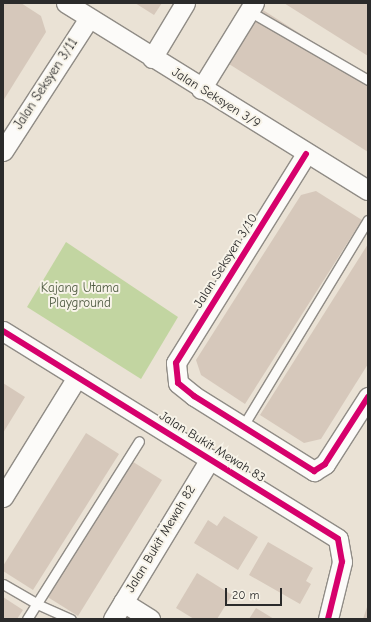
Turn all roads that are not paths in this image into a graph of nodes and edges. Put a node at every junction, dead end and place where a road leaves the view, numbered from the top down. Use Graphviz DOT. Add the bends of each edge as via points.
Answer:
graph roads {
  1 [pos="66,3"];
  2 [pos="185,3"];
  3 [pos="251,7"];
  4 [pos="89,18"];
  5 [pos="152,58"];
  6 [pos="368,80"];
  7 [pos="201,89"];
  8 [pos="3,151"];
  9 [pos="306,154"];
  10 [pos="368,190"];
  11 [pos="368,220"];
  12 [pos="3,331"];
  13 [pos="77,377"];
  14 [pos="368,397"];
  15 [pos="243,426"];
  16 [pos="139,441"];
  17 [pos="210,459"];
  18 [pos="3,497"];
  19 [pos="3,584"];
  20 [pos="123,602"];
  21 [pos="37,604"];
  22 [pos="27,619"];
  23 [pos="71,619"];
  24 [pos="113,619"];
  25 [pos="150,619"];
  26 [pos="328,619"];
  1 -- 4 [label="street, Jalan Seksyen 3/9"];
  2 -- 5 [label="street"];
  3 -- 6 [label="lane"];
  3 -- 7 [label="street"];
  4 -- 5 [label="street, Jalan Seksyen 3/9"];
  4 -- 8 [label="street, Jalan Seksyen 3/11"];
  5 -- 7 [label="street, Jalan Seksyen 3/9"];
  7 -- 9 [label="street, Jalan Seksyen 3/9"];
  9 -- 10 [label="street, Jalan Seksyen 3/9"];
  9 -- 15 [label="street, Jalan Seksyen 3/10" via="176,362 178,383 194,396"];
  11 -- 15 [label="lane"];
  12 -- 13 [label="street, Jalan Bukit Mewah 83"];
  13 -- 17 [label="street, Jalan Bukit Mewah 83"];
  13 -- 18 [label="street"];
  14 -- 15 [label="street" via="325,464 314,471"];
  16 -- 21 [label="lane"];
  17 -- 20 [label="street, Jalan Bukit Mewah 82"];
  17 -- 26 [label="street, Jalan Bukit Mewah 83" via="338,539 342,562"];
  19 -- 21 [label="lane"];
  20 -- 24 [label="street, Jalan Bukit Mewah 82"];
  20 -- 25 [label="street"];
  21 -- 22 [label="lane"];
  21 -- 23 [label="lane"];
}
